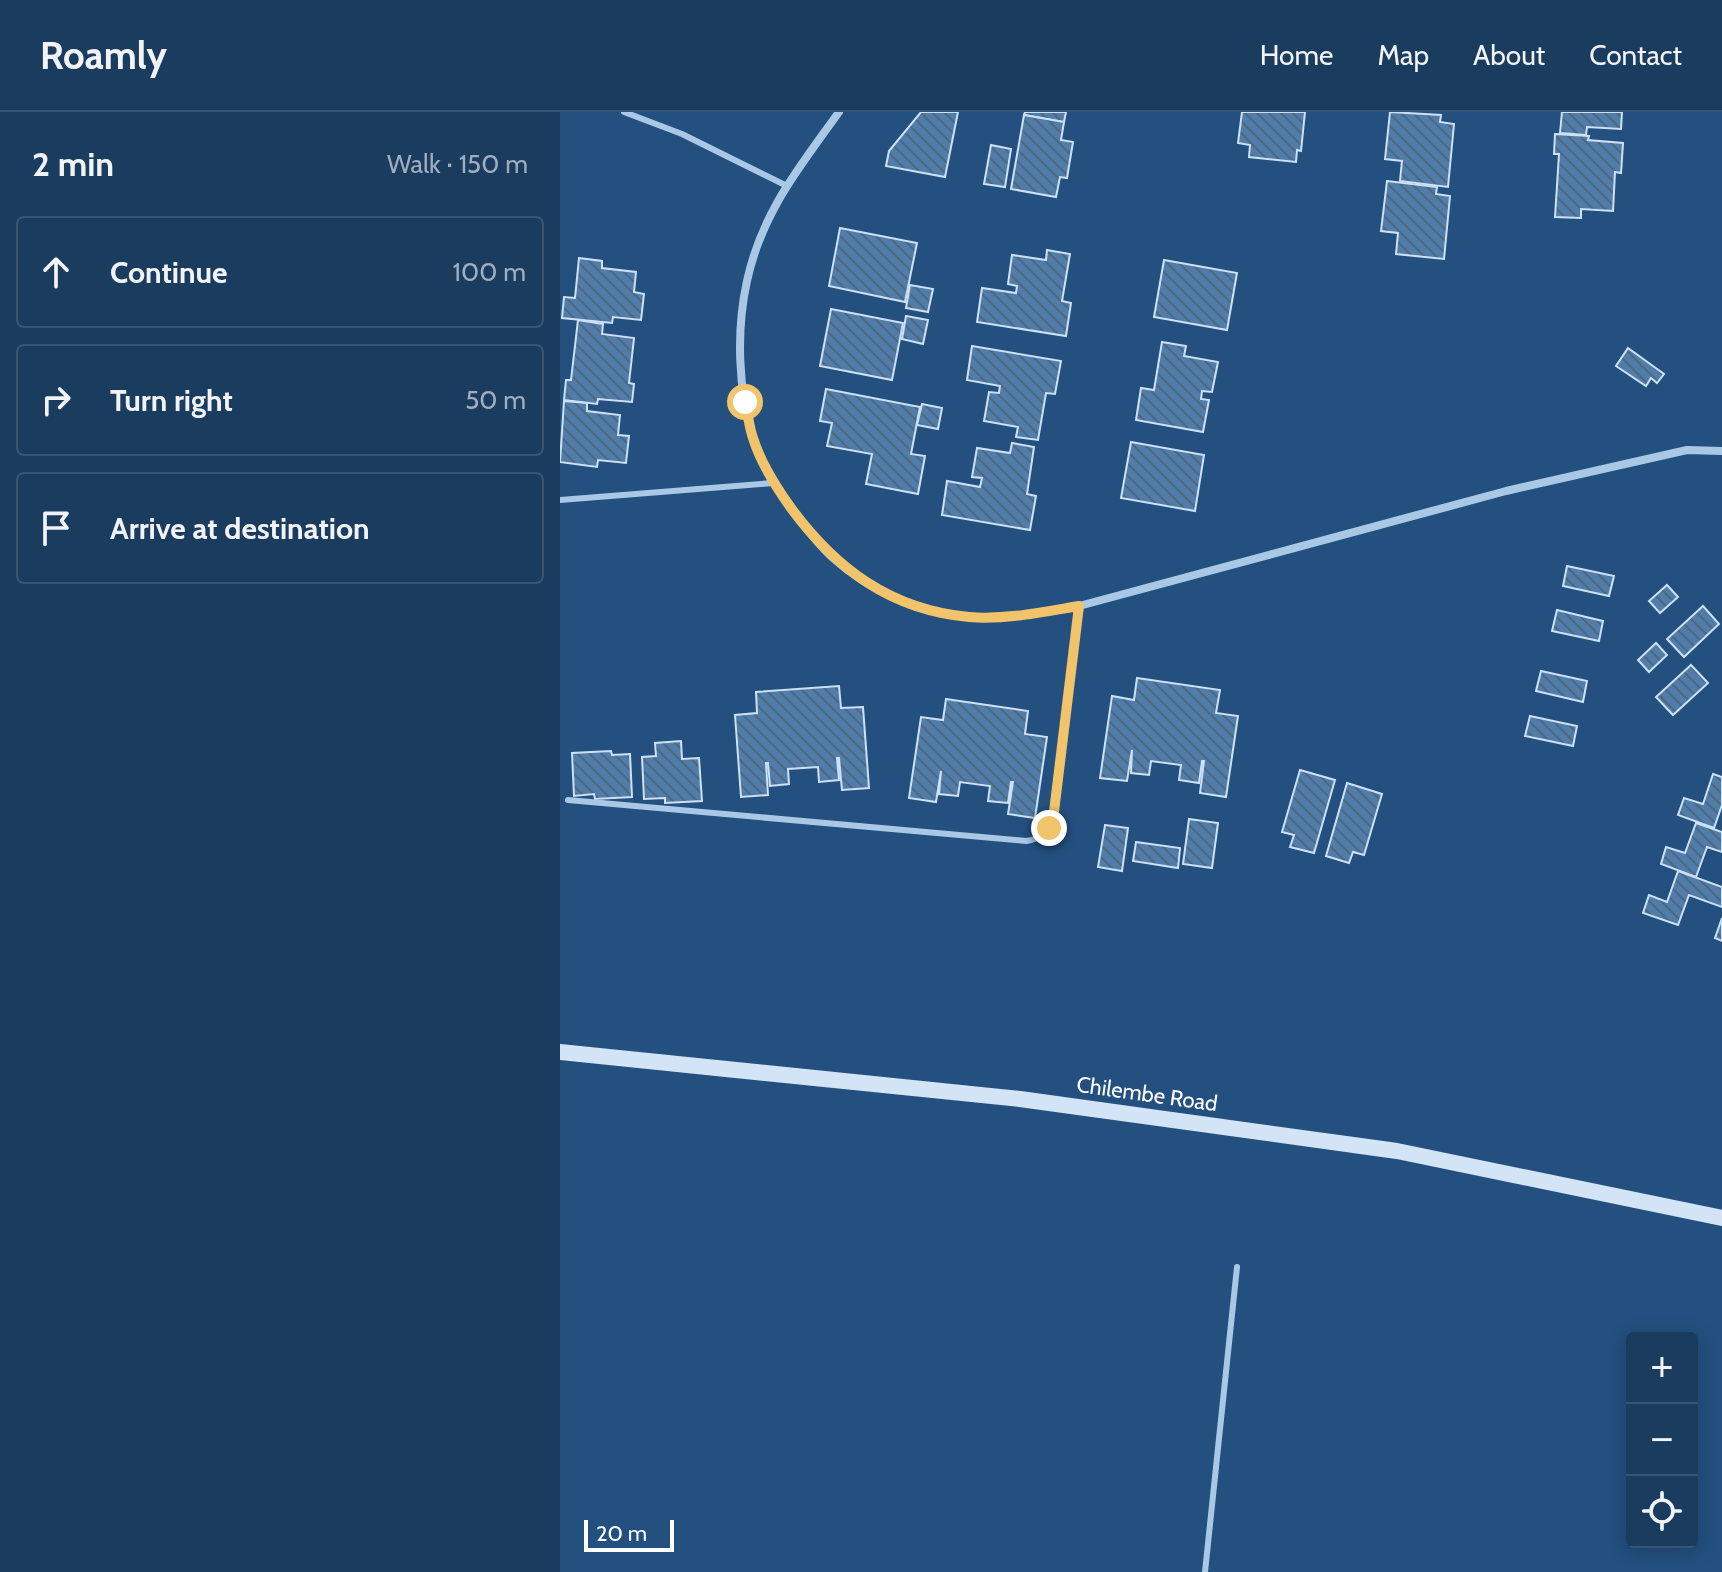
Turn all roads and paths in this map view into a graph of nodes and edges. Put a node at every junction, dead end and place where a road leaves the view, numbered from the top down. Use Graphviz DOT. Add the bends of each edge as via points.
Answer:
graph roads {
  1 [pos="624,112"];
  2 [pos="839,112"];
  3 [pos="785,185"];
  4 [pos="1722,451"];
  5 [pos="773,483"];
  6 [pos="560,500"];
  7 [pos="1079,606"];
  8 [pos="568,800"];
  9 [pos="560,1052"];
  10 [pos="1722,1218"];
  11 [pos="1237,1267"];
  12 [pos="1205,1572"];
  1 -- 3 [label="lane"];
  2 -- 3 [label="street"];
  3 -- 5 [label="street" via="761,235 747,282 740,362 753,439"];
  4 -- 7 [label="street" via="1687,450 1522,488"];
  5 -- 6 [label="lane"];
  5 -- 7 [label="street" via="834,559 862,581 896,597 968,617 1016,617"];
  7 -- 8 [label="lane" via="1053,820 1035,840"];
  9 -- 10 [label="main road, Chilembe Road" via="1020,1099 1397,1151"];
  11 -- 12 [label="lane"];
}
